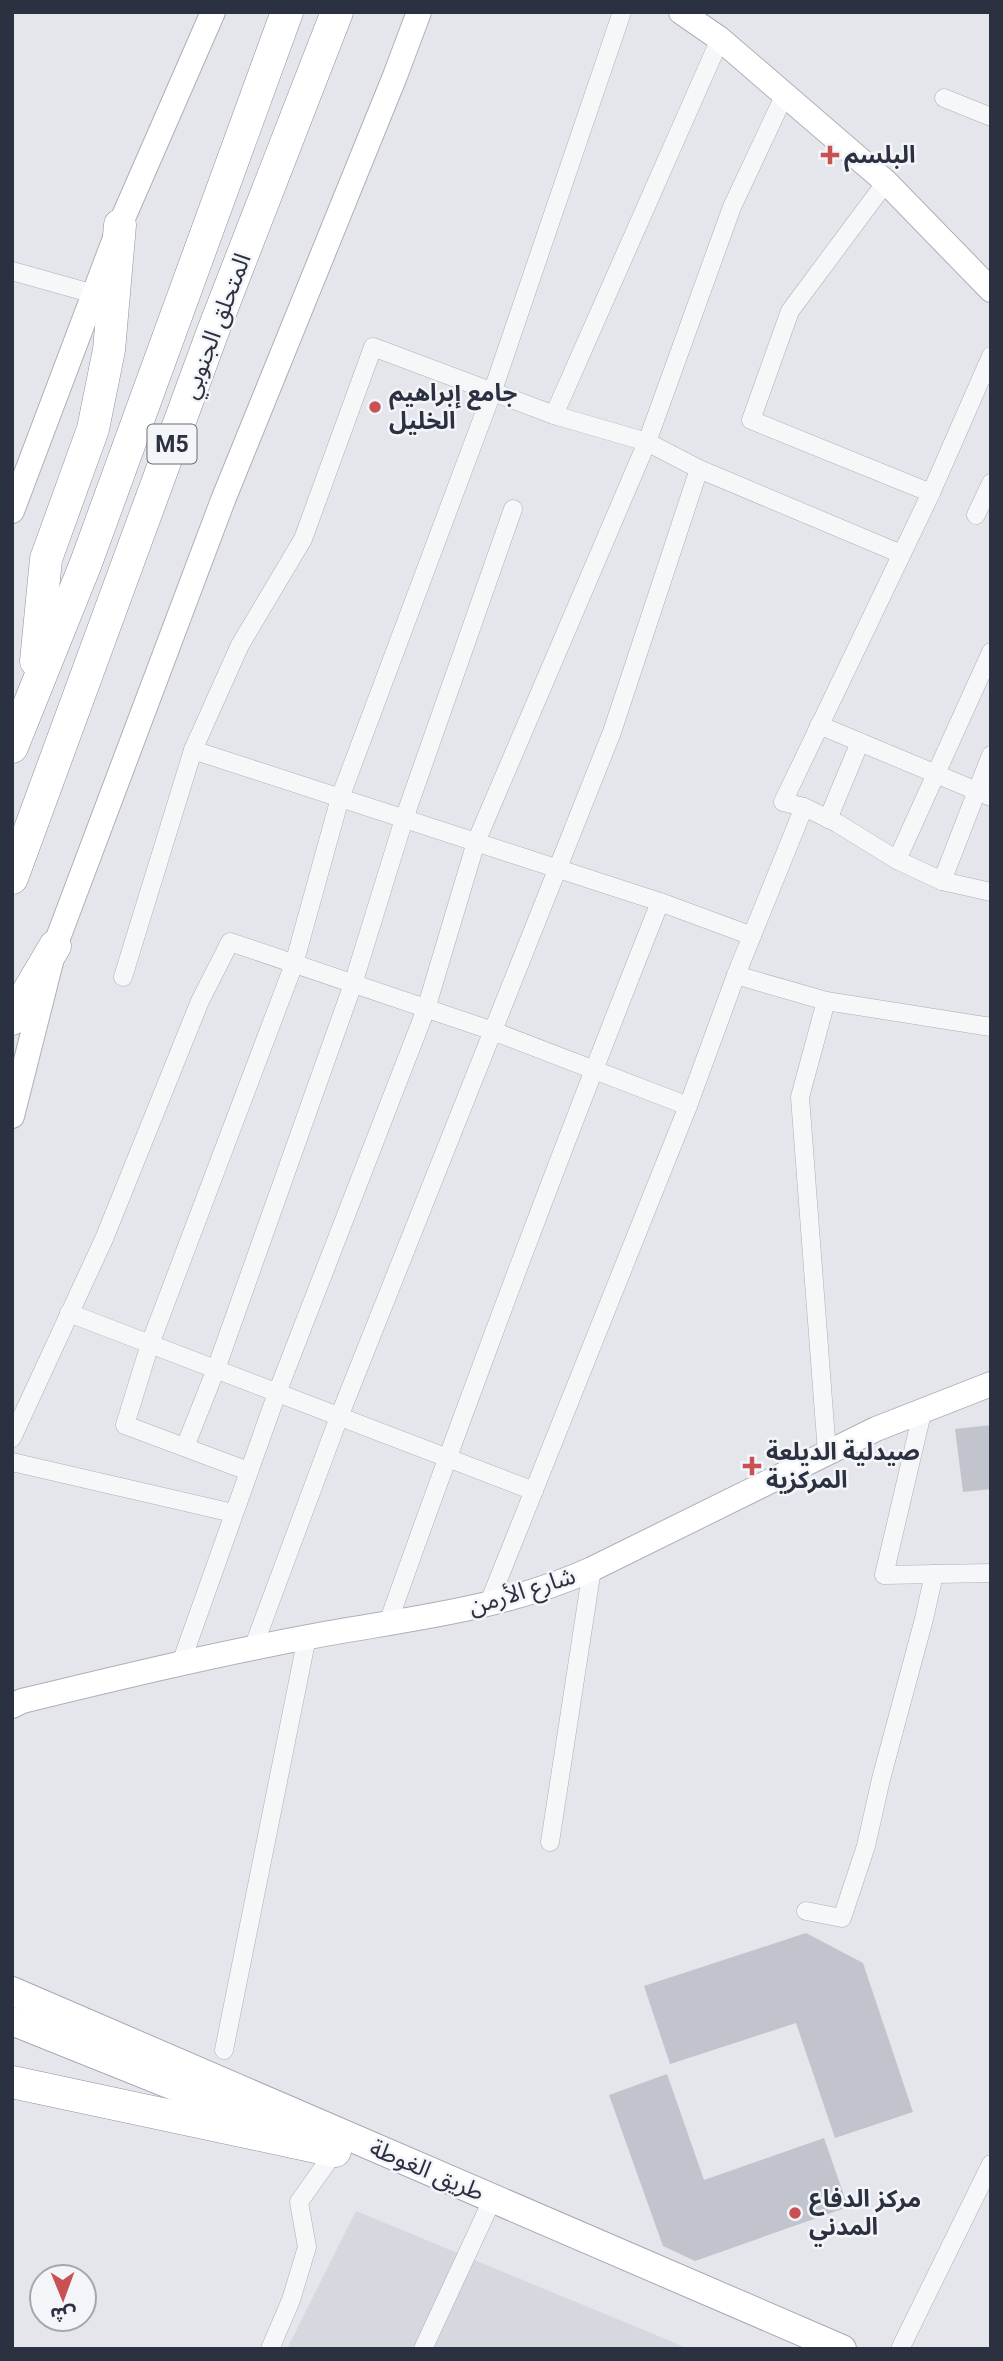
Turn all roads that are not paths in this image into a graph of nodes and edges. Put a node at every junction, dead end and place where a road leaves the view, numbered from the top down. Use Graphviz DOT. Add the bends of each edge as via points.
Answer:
graph roads {
  1 [pos="213,12"];
  2 [pos="287,12"];
  3 [pos="337,12"];
  4 [pos="419,12"];
  5 [pos="434,12"];
  6 [pos="622,12"];
  7 [pos="681,12"];
  8 [pos="719,39"];
  9 [pos="396,76"];
  10 [pos="785,94"];
  11 [pos="944,98"];
  12 [pos="991,117"];
  13 [pos="886,181"];
  14 [pos="120,225"];
  15 [pos="12,271"];
  16 [pos="991,290"];
  17 [pos="94,294"];
  18 [pos="991,356"];
  19 [pos="492,393"];
  20 [pos="554,415"];
  21 [pos="647,442"];
  22 [pos="699,469"];
  23 [pos="991,483"];
  24 [pos="931,493"];
  25 [pos="513,509"];
  26 [pos="12,512"];
  27 [pos="976,514"];
  28 [pos="901,554"];
  29 [pos="991,652"];
  30 [pos="32,701"];
  31 [pos="819,725"];
  32 [pos="860,742"];
  33 [pos="12,747"];
  34 [pos="193,750"];
  35 [pos="991,755"];
  36 [pos="937,774"];
  37 [pos="983,794"];
  38 [pos="340,798"];
  39 [pos="804,807"];
  40 [pos="404,819"];
  41 [pos="828,819"];
  42 [pos="476,842"];
  43 [pos="897,860"];
  44 [pos="556,868"];
  45 [pos="12,878"];
  46 [pos="942,881"];
  47 [pos="991,892"];
  48 [pos="660,902"];
  49 [pos="752,936"];
  50 [pos="55,946"];
  51 [pos="294,964"];
  52 [pos="736,975"];
  53 [pos="123,977"];
  54 [pos="353,984"];
  55 [pos="826,1001"];
  56 [pos="426,1009"];
  57 [pos="12,1019"];
  58 [pos="991,1027"];
  59 [pos="493,1031"];
  60 [pos="594,1069"];
  61 [pos="688,1105"];
  62 [pos="12,1116"];
  63 [pos="69,1313"];
  64 [pos="150,1344"];
  65 [pos="216,1369"];
  66 [pos="991,1384"];
  67 [pos="277,1393"];
  68 [pos="923,1409"];
  69 [pos="339,1417"];
  70 [pos="12,1438"];
  71 [pos="185,1447"];
  72 [pos="827,1453"];
  73 [pos="446,1458"];
  74 [pos="12,1462"];
  75 [pos="248,1471"];
  76 [pos="534,1491"];
  77 [pos="233,1513"];
  78 [pos="592,1569"];
  79 [pos="991,1573"];
  80 [pos="933,1574"];
  81 [pos="488,1605"];
  82 [pos="388,1623"];
  83 [pos="307,1637"];
  84 [pos="253,1648"];
  85 [pos="181,1662"];
  86 [pos="15,1702"];
  87 [pos="550,1842"];
  88 [pos="806,1911"];
  89 [pos="13,1990"];
  90 [pos="12,2021"];
  91 [pos="224,2050"];
  92 [pos="12,2082"];
  93 [pos="335,2151"];
  94 [pos="991,2164"];
  95 [pos="487,2211"];
  96 [pos="275,2346"];
  97 [pos="423,2349"];
  98 [pos="797,2349"];
  99 [pos="842,2349"];
  100 [pos="900,2349"];
  1 -- 14 [label="main road"];
  2 -- 30 [label="highway, المتحلق الجنوبي / M5"];
  3 -- 45 [label="highway, المتحلق الجنوبي / M5" via="213,331"];
  4 -- 9 [label="main road"];
  5 -- 9 [label="main road" via="417,57"];
  6 -- 19 [label="street"];
  7 -- 8 [label="main road"];
  8 -- 10 [label="main road"];
  8 -- 20 [label="street"];
  9 -- 50 [label="main road" via="223,500"];
  10 -- 13 [label="main road"];
  10 -- 21 [label="street" via="732,207"];
  11 -- 12 [label="street"];
  13 -- 16 [label="main road"];
  13 -- 24 [label="street" via="790,311 751,420"];
  14 -- 17 [label="main road"];
  14 -- 30 [label="highway" via="109,350 93,429 46,559"];
  15 -- 17 [label="street"];
  17 -- 26 [label="main road"];
  18 -- 24 [label="street"];
  19 -- 20 [label="street"];
  19 -- 34 [label="street" via="373,346 303,539 240,645"];
  19 -- 38 [label="street"];
  20 -- 21 [label="street"];
  21 -- 22 [label="street"];
  21 -- 42 [label="street"];
  22 -- 28 [label="street"];
  22 -- 44 [label="street" via="612,732"];
  23 -- 27 [label="street"];
  24 -- 28 [label="street"];
  25 -- 40 [label="street"];
  28 -- 31 [label="street"];
  29 -- 36 [label="street"];
  30 -- 33 [label="highway, المتحلق الجنوبي / M5"];
  31 -- 32 [label="street"];
  31 -- 39 [label="street" via="783,802"];
  32 -- 36 [label="street"];
  32 -- 41 [label="street"];
  34 -- 38 [label="street"];
  34 -- 53 [label="street"];
  35 -- 37 [label="street"];
  36 -- 37 [label="street"];
  36 -- 43 [label="street"];
  37 -- 46 [label="street"];
  38 -- 40 [label="street"];
  38 -- 51 [label="street"];
  39 -- 41 [label="street"];
  39 -- 49 [label="street"];
  40 -- 42 [label="street"];
  40 -- 54 [label="street"];
  41 -- 43 [label="street"];
  42 -- 44 [label="street"];
  42 -- 56 [label="street"];
  43 -- 46 [label="street"];
  44 -- 48 [label="street"];
  44 -- 59 [label="street"];
  46 -- 47 [label="street"];
  48 -- 49 [label="street"];
  48 -- 60 [label="street"];
  49 -- 52 [label="street"];
  50 -- 57 [label="highway"];
  50 -- 62 [label="main road"];
  51 -- 54 [label="street"];
  51 -- 63 [label="street" via="230,942 200,1001 104,1239"];
  51 -- 64 [label="street"];
  52 -- 55 [label="street"];
  52 -- 61 [label="street"];
  54 -- 56 [label="street"];
  54 -- 65 [label="street"];
  55 -- 58 [label="street"];
  55 -- 72 [label="street" via="800,1097"];
  56 -- 59 [label="street"];
  56 -- 67 [label="street"];
  59 -- 60 [label="street"];
  59 -- 69 [label="street"];
  60 -- 61 [label="street"];
  60 -- 73 [label="street"];
  61 -- 76 [label="street"];
  63 -- 64 [label="street"];
  63 -- 70 [label="street"];
  64 -- 65 [label="street"];
  64 -- 71 [label="street" via="125,1425"];
  65 -- 67 [label="street"];
  65 -- 71 [label="street"];
  66 -- 68 [label="main road, شارع الأرمن"];
  67 -- 69 [label="street"];
  67 -- 75 [label="street"];
  68 -- 72 [label="main road, شارع الأرمن"];
  68 -- 80 [label="street" via="884,1575"];
  69 -- 73 [label="street"];
  69 -- 84 [label="street"];
  71 -- 75 [label="street"];
  72 -- 78 [label="main road, شارع الأرمن"];
  73 -- 76 [label="street"];
  73 -- 82 [label="street"];
  74 -- 77 [label="street"];
  75 -- 77 [label="street"];
  76 -- 81 [label="street"];
  77 -- 85 [label="street"];
  78 -- 81 [label="main road, شارع الأرمن"];
  78 -- 87 [label="street"];
  79 -- 80 [label="street"];
  80 -- 88 [label="street" via="866,1846 842,1917"];
  81 -- 82 [label="main road, شارع الأرمن"];
  82 -- 83 [label="main road, شارع الأرمن"];
  83 -- 84 [label="main road, شارع الأرمن"];
  83 -- 91 [label="street"];
  84 -- 85 [label="main road, شارع الأرمن"];
  85 -- 86 [label="main road, شارع الأرمن"];
  89 -- 99 [label="main road, طريق الغوطة"];
  90 -- 93 [label="main road"];
  92 -- 93 [label="highway"];
  93 -- 95 [label="main road"];
  93 -- 96 [label="street" via="299,2202 307,2247"];
  94 -- 100 [label="street"];
  95 -- 97 [label="street"];
  95 -- 98 [label="main road"];
}
